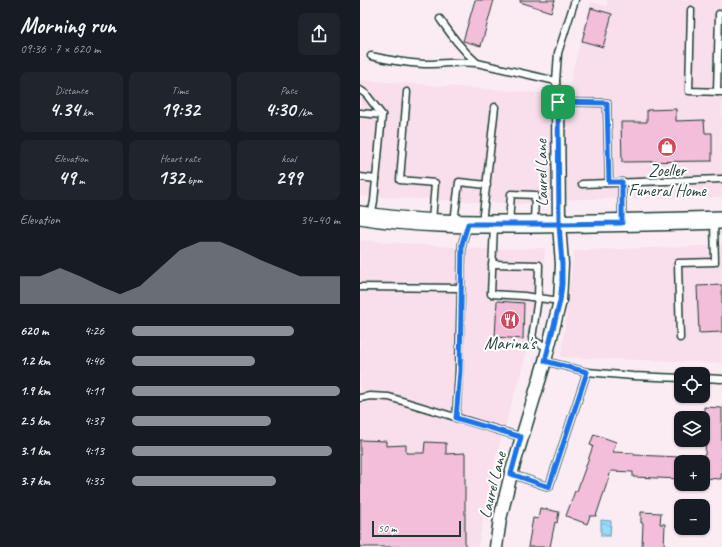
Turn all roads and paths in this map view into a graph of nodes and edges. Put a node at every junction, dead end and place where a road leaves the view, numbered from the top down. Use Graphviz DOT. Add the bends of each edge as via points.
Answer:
graph roads {
  1 [pos="575,0"];
  2 [pos="691,10"];
  3 [pos="719,14"];
  4 [pos="440,19"];
  5 [pos="371,56"];
  6 [pos="477,63"];
  7 [pos="556,81"];
  8 [pos="360,90"];
  9 [pos="407,92"];
  10 [pos="719,92"];
  11 [pos="558,102"];
  12 [pos="495,107"];
  13 [pos="360,113"];
  14 [pos="382,116"];
  15 [pos="360,177"];
  16 [pos="376,179"];
  17 [pos="722,179"];
  18 [pos="609,182"];
  19 [pos="622,182"];
  20 [pos="582,184"];
  21 [pos="487,185"];
  22 [pos="365,216"];
  23 [pos="718,220"];
  24 [pos="432,223"];
  25 [pos="622,223"];
  26 [pos="481,224"];
  27 [pos="534,224"];
  28 [pos="559,224"];
  29 [pos="492,264"];
  30 [pos="360,287"];
  31 [pos="461,288"];
  32 [pos="538,298"];
  33 [pos="560,301"];
  34 [pos="680,338"];
  35 [pos="547,347"];
  36 [pos="545,361"];
  37 [pos="587,372"];
  38 [pos="674,378"];
  39 [pos="710,378"];
  40 [pos="722,379"];
  41 [pos="360,398"];
  42 [pos="456,418"];
  43 [pos="521,437"];
  44 [pos="511,474"];
  45 [pos="496,547"];
  1 -- 7 [label="lane" via="558,54"];
  2 -- 10 [label="lane" via="689,90"];
  3 -- 10 [label="lane"];
  4 -- 6 [label="lane" via="456,43"];
  5 -- 6 [label="lane" via="422,64"];
  6 -- 7 [label="lane"];
  7 -- 11 [label="lane"];
  8 -- 14 [label="lane"];
  9 -- 24 [label="lane" via="400,180 435,183"];
  11 -- 18 [label="lane" via="607,103"];
  11 -- 28 [label="street, Laurel Lane"];
  12 -- 21 [label="lane"];
  13 -- 14 [label="lane"];
  14 -- 16 [label="lane"];
  15 -- 16 [label="lane"];
  16 -- 22 [label="lane" via="374,201"];
  17 -- 19 [label="lane"];
  18 -- 19 [label="lane"];
  18 -- 20 [label="lane"];
  19 -- 25 [label="lane"];
  21 -- 26 [label="lane"];
  21 -- 26 [label="lane" via="459,182"];
  22 -- 24 [label="street"];
  23 -- 25 [label="street"];
  23 -- 34 [label="lane" via="715,262 678,263"];
  24 -- 26 [label="street"];
  25 -- 28 [label="street"];
  26 -- 27 [label="street"];
  26 -- 27 [label="lane" via="511,194 535,195"];
  26 -- 29 [label="lane"];
  26 -- 31 [label="lane" via="462,244"];
  27 -- 28 [label="street"];
  28 -- 33 [label="street, Laurel Lane" via="562,264"];
  29 -- 32 [label="lane" via="491,294"];
  29 -- 32 [label="lane" via="539,265"];
  30 -- 31 [label="lane"];
  31 -- 42 [label="lane" via="460,371"];
  32 -- 33 [label="lane"];
  32 -- 35 [label="lane" via="532,338"];
  33 -- 35 [label="street, Laurel Lane"];
  35 -- 36 [label="street, Laurel Lane"];
  36 -- 37 [label="lane"];
  36 -- 43 [label="street, Laurel Lane"];
  37 -- 38 [label="lane"];
  37 -- 44 [label="lane" via="549,487"];
  39 -- 40 [label="lane"];
  41 -- 42 [label="lane" via="389,397"];
  42 -- 43 [label="lane"];
  43 -- 44 [label="street, Laurel Lane"];
  44 -- 45 [label="street, Laurel Lane"];
}
